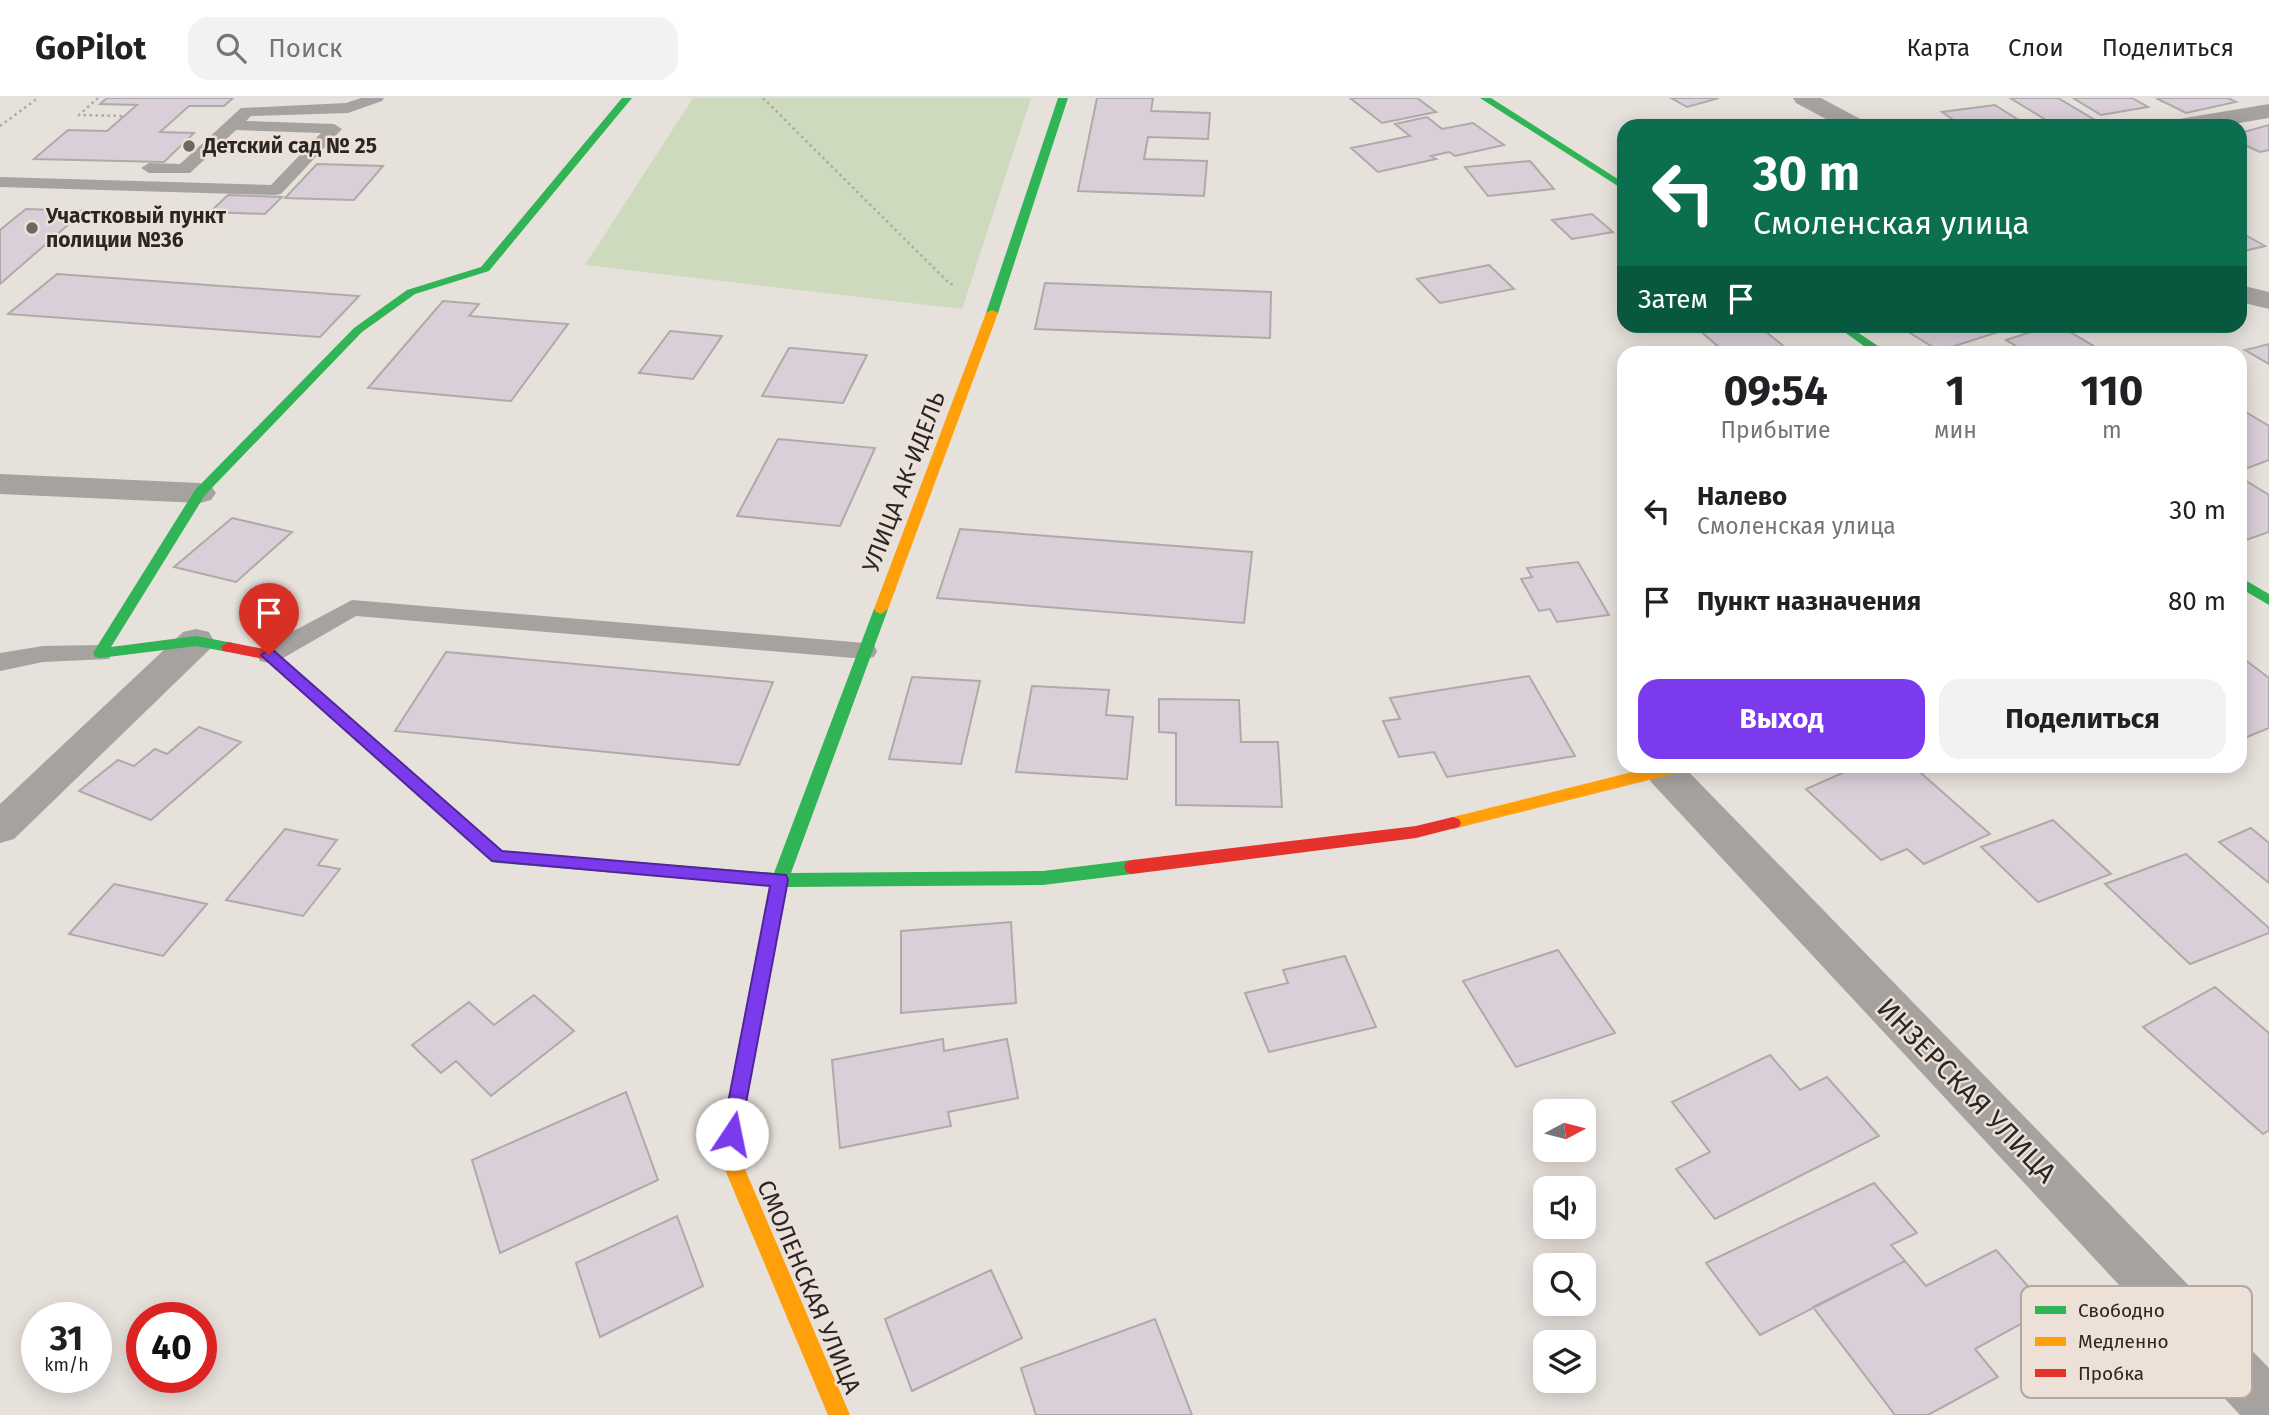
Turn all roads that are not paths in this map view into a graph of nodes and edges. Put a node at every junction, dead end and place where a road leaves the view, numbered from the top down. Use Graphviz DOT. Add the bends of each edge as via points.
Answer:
graph roads {
  1 [pos="376,98"];
  2 [pos="627,98"];
  3 [pos="1063,98"];
  4 [pos="1485,98"];
  5 [pos="1804,98"];
  6 [pos="2269,111"];
  7 [pos="1843,119"];
  8 [pos="2221,119"];
  9 [pos="232,124"];
  10 [pos="46,166"];
  11 [pos="129,168"];
  12 [pos="0,181"];
  13 [pos="1617,183"];
  14 [pos="2247,295"];
  15 [pos="2269,301"];
  16 [pos="1852,333"];
  17 [pos="1872,346"];
  18 [pos="0,484"];
  19 [pos="200,493"];
  20 [pos="2247,586"];
  21 [pos="2269,600"];
  22 [pos="196,641"];
  23 [pos="865,651"];
  24 [pos="100,653"];
  25 [pos="269,655"];
  26 [pos="0,662"];
  27 [pos="1657,773"];
  28 [pos="1677,773"];
  29 [pos="0,828"];
  30 [pos="780,880"];
  31 [pos="2156,1286"];
  32 [pos="2252,1389"];
  33 [pos="2269,1407"];
  34 [pos="839,1415"];
  1 -- 9 [label="lane" via="348,108 247,111"];
  2 -- 19 [label="street" via="485,269 411,292 358,330"];
  3 -- 23 [label="street, УЛИЦА АК-ИДЕЛЬ" via="995,303"];
  4 -- 13 [label="street"];
  5 -- 7 [label="street"];
  6 -- 8 [label="street"];
  9 -- 11 [label="lane" via="184,169"];
  9 -- 12 [label="lane" via="334,129 275,190"];
  10 -- 12 [label="lane" via="19,166"];
  14 -- 15 [label="street"];
  16 -- 17 [label="street"];
  18 -- 19 [label="street"];
  19 -- 24 [label="street"];
  20 -- 21 [label="street"];
  22 -- 24 [label="street"];
  22 -- 25 [label="street"];
  22 -- 29 [label="street"];
  23 -- 25 [label="lane" via="352,608"];
  23 -- 30 [label="street, УЛИЦА АК-ИДЕЛЬ"];
  24 -- 26 [label="lane" via="43,654"];
  25 -- 30 [label="street" via="498,857"];
  27 -- 30 [label="street" via="1416,832 1043,878"];
  28 -- 31 [label="street, ИНЗЕРСКАЯ УЛИЦА"];
  30 -- 34 [label="street, СМОЛЕНСКАЯ УЛИЦА" via="728,1153"];
  32 -- 33 [label="street, ИНЗЕРСКАЯ УЛИЦА"];
}
